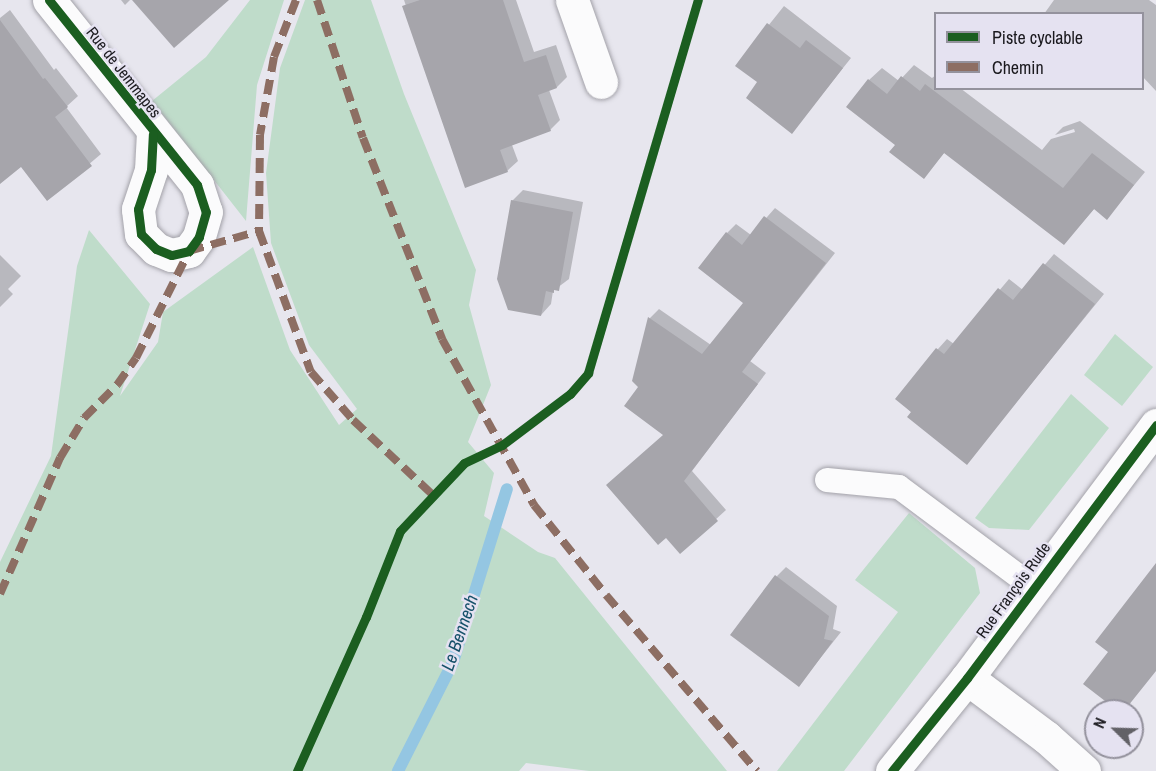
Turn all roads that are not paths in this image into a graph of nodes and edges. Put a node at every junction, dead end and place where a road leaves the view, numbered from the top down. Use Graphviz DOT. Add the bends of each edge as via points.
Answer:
graph roads {
  1 [pos="49,0"];
  2 [pos="572,0"];
  3 [pos="601,82"];
  4 [pos="153,134"];
  5 [pos="1156,425"];
  6 [pos="827,480"];
  7 [pos="1033,587"];
  8 [pos="967,678"];
  9 [pos="892,771"];
  10 [pos="1084,771"];
  1 -- 4 [label="street, Rue de Jemmapes"];
  2 -- 3 [label="street"];
  5 -- 7 [label="street, Rue François Rude"];
  6 -- 7 [label="lane, Rue François Rude" via="899,487"];
  7 -- 8 [label="street, Rue François Rude"];
  8 -- 9 [label="street, Rue François Rude"];
  8 -- 10 [label="street"];
}
